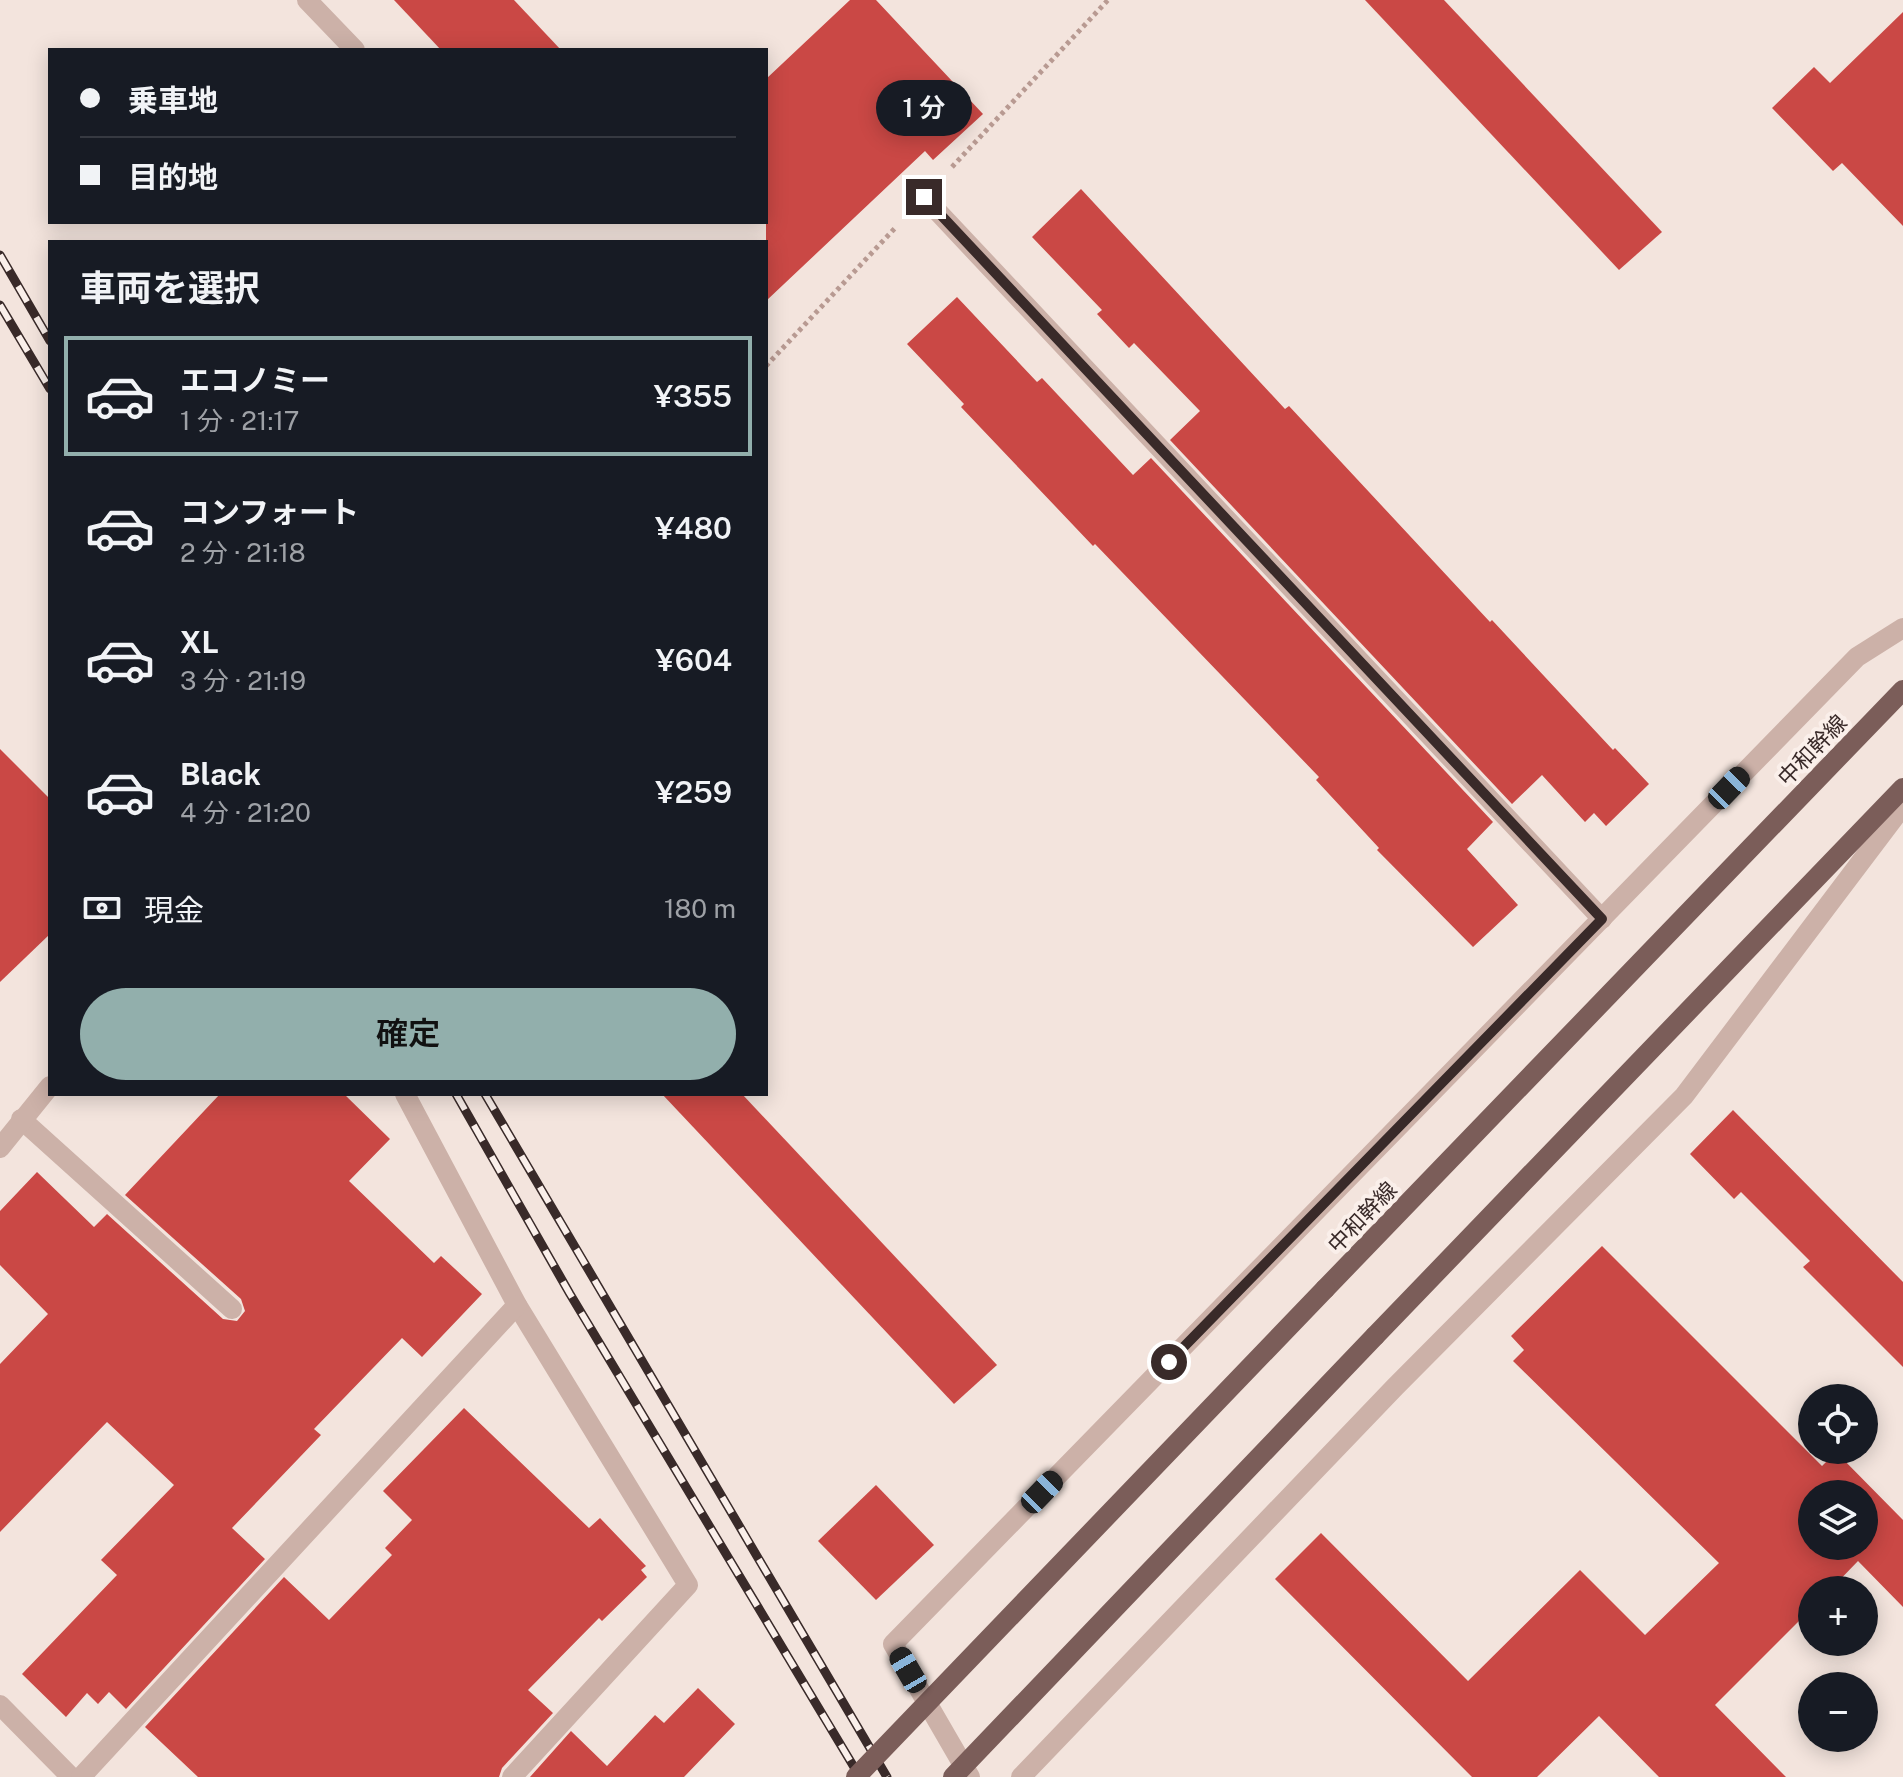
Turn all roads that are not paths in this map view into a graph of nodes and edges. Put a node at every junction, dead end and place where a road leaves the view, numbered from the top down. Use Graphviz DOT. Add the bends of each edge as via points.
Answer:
graph roads {
  1 [pos="307,0"];
  2 [pos="353,48"];
  3 [pos="924,197"];
  4 [pos="1903,628"];
  5 [pos="1903,690"];
  6 [pos="1903,788"];
  7 [pos="1903,806"];
  8 [pos="1602,919"];
  9 [pos="48,1088"];
  10 [pos="406,1096"];
  11 [pos="21,1119"];
  12 [pos="0,1148"];
  13 [pos="517,1305"];
  14 [pos="232,1309"];
  15 [pos="0,1705"];
  16 [pos="71,1777"];
  17 [pos="81,1777"];
  18 [pos="512,1777"];
  19 [pos="856,1777"];
  20 [pos="953,1777"];
  21 [pos="970,1777"];
  22 [pos="1021,1777"];
  1 -- 2 [label="street"];
  3 -- 8 [label="street"];
  4 -- 8 [label="street" via="1857,657"];
  5 -- 19 [label="main road, 中和幹線, bridge"];
  6 -- 20 [label="main road, bridge"];
  7 -- 22 [label="street" via="1684,1096 1395,1387"];
  8 -- 21 [label="street" via="893,1644"];
  9 -- 11 [label="street"];
  10 -- 13 [label="street"];
  11 -- 12 [label="street"];
  11 -- 14 [label="street"];
  13 -- 17 [label="street"];
  13 -- 18 [label="street" via="688,1585"];
  15 -- 16 [label="street"];
}
